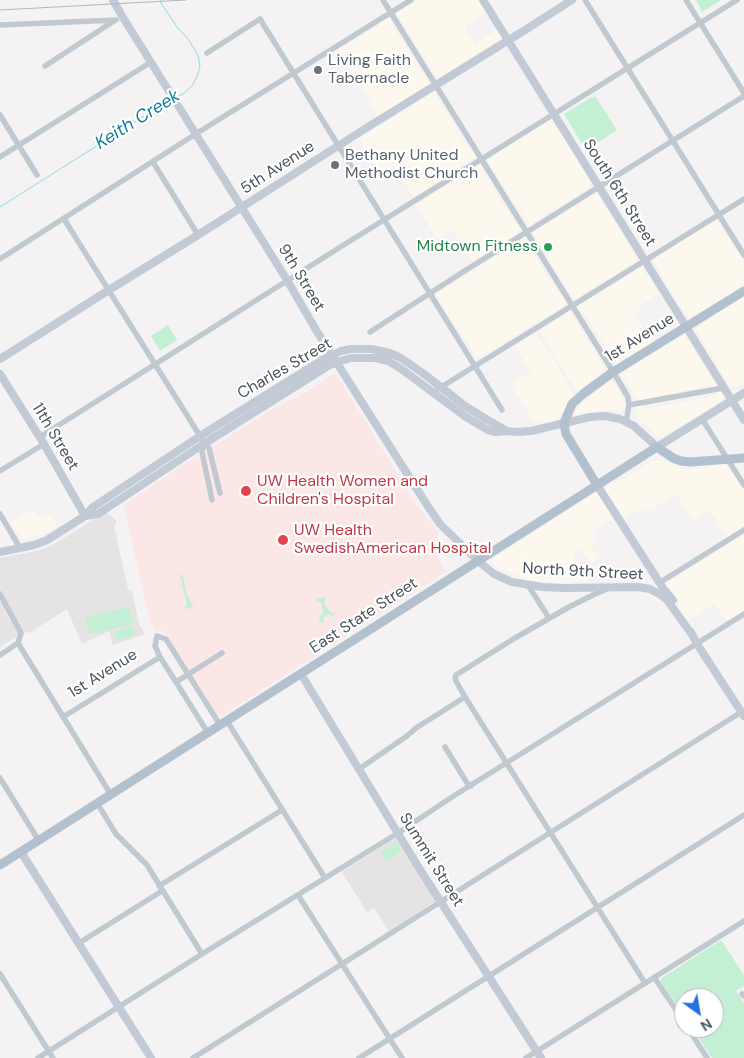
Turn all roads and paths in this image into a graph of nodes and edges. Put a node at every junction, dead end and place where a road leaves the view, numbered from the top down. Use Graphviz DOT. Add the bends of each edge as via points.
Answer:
graph roads {
  1 [pos="113,0"];
  2 [pos="383,0"];
  3 [pos="411,0"];
  4 [pos="484,0"];
  5 [pos="572,0"];
  6 [pos="585,0"];
  7 [pos="686,0"];
  8 [pos="737,0"];
  9 [pos="392,12"];
  10 [pos="119,18"];
  11 [pos="700,23"];
  12 [pos="0,25"];
  13 [pos="508,41"];
  14 [pos="207,53"];
  15 [pos="151,62"];
  16 [pos="45,66"];
  17 [pos="628,68"];
  18 [pos="294,73"];
  19 [pos="436,86"];
  20 [pos="744,95"];
  21 [pos="554,114"];
  22 [pos="0,115"];
  23 [pos="196,134"];
  24 [pos="673,141"];
  25 [pos="18,145"];
  26 [pos="339,146"];
  27 [pos="0,157"];
  28 [pos="482,159"];
  29 [pos="153,162"];
  30 [pos="37,175"];
  31 [pos="599,187"];
  32 [pos="744,199"];
  33 [pos="242,208"];
  34 [pos="718,215"];
  35 [pos="64,219"];
  36 [pos="384,220"];
  37 [pos="527,232"];
  38 [pos="198,235"];
  39 [pos="744,255"];
  40 [pos="0,259"];
  41 [pos="645,261"];
  42 [pos="287,280"];
  43 [pos="109,290"];
  44 [pos="744,291"];
  45 [pos="429,294"];
  46 [pos="572,306"];
  47 [pos="687,327"];
  48 [pos="370,332"];
  49 [pos="334,358"];
  50 [pos="0,359"];
  51 [pos="154,365"];
  52 [pos="475,366"];
  53 [pos="614,372"];
  54 [pos="0,374"];
  55 [pos="442,387"];
  56 [pos="723,388"];
  57 [pos="434,392"];
  58 [pos="744,393"];
  59 [pos="732,401"];
  60 [pos="629,405"];
  61 [pos="502,410"];
  62 [pos="702,419"];
  63 [pos="744,420"];
  64 [pos="626,422"];
  65 [pos="564,423"];
  66 [pos="507,431"];
  67 [pos="200,436"];
  68 [pos="42,440"];
  69 [pos="203,444"];
  70 [pos="657,447"];
  71 [pos="744,458"];
  72 [pos="728,459"];
  73 [pos="0,471"];
  74 [pos="597,485"];
  75 [pos="744,485"];
  76 [pos="220,493"];
  77 [pos="212,500"];
  78 [pos="0,514"];
  79 [pos="85,516"];
  80 [pos="744,530"];
  81 [pos="20,548"];
  82 [pos="0,552"];
  83 [pos="478,561"];
  84 [pos="659,583"];
  85 [pos="528,585"];
  86 [pos="611,588"];
  87 [pos="0,594"];
  88 [pos="744,614"];
  89 [pos="549,618"];
  90 [pos="693,636"];
  91 [pos="18,643"];
  92 [pos="697,644"];
  93 [pos="222,653"];
  94 [pos="0,655"];
  95 [pos="160,657"];
  96 [pos="188,674"];
  97 [pos="301,674"];
  98 [pos="176,682"];
  99 [pos="465,697"];
  100 [pos="205,702"];
  101 [pos="194,709"];
  102 [pos="743,713"];
  103 [pos="64,717"];
  104 [pos="223,723"];
  105 [pos="208,733"];
  106 [pos="445,747"];
  107 [pos="506,763"];
  108 [pos="359,769"];
  109 [pos="0,778"];
  110 [pos="470,786"];
  111 [pos="111,795"];
  112 [pos="97,803"];
  113 [pos="282,810"];
  114 [pos="744,814"];
  115 [pos="398,833"];
  116 [pos="551,833"];
  117 [pos="38,841"];
  118 [pos="21,852"];
  119 [pos="0,865"];
  120 [pos="325,878"];
  121 [pos="161,888"];
  122 [pos="298,895"];
  123 [pos="441,902"];
  124 [pos="598,907"];
  125 [pos="744,921"];
  126 [pos="79,943"];
  127 [pos="202,954"];
  128 [pos="342,964"];
  129 [pos="0,974"];
  130 [pos="488,976"];
  131 [pos="654,977"];
  132 [pos="645,983"];
  133 [pos="674,1007"];
  134 [pos="118,1008"];
  135 [pos="694,1038"];
  136 [pos="390,1039"];
  137 [pos="49,1052"];
  138 [pos="539,1055"];
  139 [pos="38,1058"];
  140 [pos="52,1058"];
  141 [pos="151,1058"];
  142 [pos="193,1058"];
  143 [pos="360,1058"];
  144 [pos="402,1058"];
  145 [pos="526,1058"];
  146 [pos="707,1058"];
  1 -- 10 [label="main road, 9th Street"];
  2 -- 9 [label="street"];
  3 -- 9 [label="street"];
  4 -- 13 [label="main road, South 6th Street"];
  5 -- 13 [label="main road, 5th Avenue"];
  6 -- 17 [label="street"];
  7 -- 11 [label="street"];
  8 -- 11 [label="street"];
  9 -- 18 [label="street"];
  9 -- 19 [label="street"];
  10 -- 12 [label="street"];
  10 -- 15 [label="main road, 9th Street"];
  10 -- 16 [label="street"];
  11 -- 17 [label="street"];
  11 -- 20 [label="street"];
  13 -- 19 [label="main road, 5th Avenue"];
  13 -- 21 [label="main road, South 6th Street"];
  14 -- 18 [label="street" via="260,19"];
  15 -- 23 [label="main road, 9th Street"];
  15 -- 25 [label="street"];
  17 -- 21 [label="street"];
  17 -- 24 [label="street"];
  18 -- 23 [label="street"];
  18 -- 26 [label="street"];
  19 -- 26 [label="main road, 5th Avenue"];
  19 -- 28 [label="street"];
  20 -- 24 [label="street"];
  21 -- 28 [label="street"];
  21 -- 31 [label="main road, South 6th Street"];
  22 -- 25 [label="street"];
  23 -- 29 [label="street"];
  23 -- 33 [label="main road, 9th Street"];
  24 -- 31 [label="street"];
  24 -- 34 [label="street"];
  25 -- 27 [label="street"];
  25 -- 30 [label="street"];
  26 -- 33 [label="main road, 5th Avenue"];
  26 -- 36 [label="street"];
  28 -- 36 [label="street"];
  28 -- 37 [label="street"];
  29 -- 35 [label="street"];
  29 -- 38 [label="street"];
  31 -- 37 [label="street"];
  31 -- 41 [label="main road, South 6th Street"];
  32 -- 34 [label="street"];
  33 -- 38 [label="main road, 5th Avenue"];
  33 -- 42 [label="main road, 9th Street"];
  34 -- 39 [label="street"];
  34 -- 41 [label="street"];
  35 -- 40 [label="street"];
  35 -- 43 [label="street"];
  36 -- 42 [label="street"];
  36 -- 45 [label="street"];
  37 -- 45 [label="street"];
  37 -- 46 [label="street"];
  38 -- 43 [label="main road, 5th Avenue"];
  41 -- 46 [label="street"];
  41 -- 47 [label="main road, South 6th Street"];
  42 -- 49 [label="main road, 9th Street"];
  42 -- 51 [label="street"];
  43 -- 50 [label="main road, 5th Avenue"];
  43 -- 51 [label="street"];
  44 -- 47 [label="main road, 1st Avenue"];
  45 -- 48 [label="street"];
  45 -- 52 [label="street"];
  46 -- 52 [label="street"];
  46 -- 53 [label="street"];
  47 -- 53 [label="main road, 1st Avenue"];
  47 -- 56 [label="main road, South 6th Street"];
  49 -- 55 [label="main road, Charles Street" via="350,349 381,350 400,358"];
  49 -- 57 [label="main road, Charles Street" via="388,361"];
  49 -- 67 [label="main road, Charles Street"];
  49 -- 69 [label="main road, Charles Street"];
  49 -- 83 [label="main road, 9th Street" via="440,524"];
  51 -- 67 [label="street"];
  51 -- 68 [label="street"];
  52 -- 55 [label="street"];
  52 -- 61 [label="street"];
  53 -- 60 [label="street"];
  53 -- 65 [label="main road, 1st Avenue" via="572,404"];
  54 -- 68 [label="main road, 11th Street"];
  55 -- 57 [label="street"];
  55 -- 66 [label="main road, Charles Street" via="465,406"];
  56 -- 59 [label="main road, South 6th Street"];
  56 -- 60 [label="street"];
  57 -- 66 [label="main road, Charles Street" via="488,430"];
  58 -- 59 [label="main road, East State Street"];
  59 -- 62 [label="main road, East State Street"];
  59 -- 63 [label="main road, South 6th Street"];
  60 -- 64 [label="street"];
  62 -- 70 [label="main road, East State Street"];
  62 -- 72 [label="street"];
  64 -- 65 [label="main road, Charles Street" via="605,416"];
  64 -- 70 [label="main road, Charles Street"];
  65 -- 66 [label="main road, Charles Street" via="531,431"];
  65 -- 74 [label="main road" via="566,434"];
  67 -- 69 [label="street"];
  67 -- 79 [label="main road, Charles Street" via="93,507"];
  68 -- 73 [label="street"];
  68 -- 79 [label="main road, 11th Street"];
  69 -- 76 [label="street" via="209,448"];
  69 -- 77 [label="street"];
  69 -- 79 [label="main road, Charles Street" via="98,513"];
  70 -- 72 [label="main road" via="681,461"];
  70 -- 74 [label="main road, East State Street"];
  71 -- 72 [label="main road"];
  72 -- 75 [label="street"];
  74 -- 83 [label="main road, East State Street"];
  74 -- 84 [label="main road"];
  78 -- 81 [label="street"];
  79 -- 81 [label="main road, Charles Street" via="47,540"];
  80 -- 84 [label="street"];
  81 -- 82 [label="main road, Charles Street"];
  83 -- 85 [label="main road, North 9th Street" via="494,574"];
  83 -- 97 [label="main road, East State Street"];
  84 -- 90 [label="main road"];
  85 -- 86 [label="main road, North 9th Street"];
  85 -- 89 [label="street"];
  86 -- 89 [label="street"];
  86 -- 90 [label="main road, North 9th Street" via="638,587 661,595"];
  87 -- 91 [label="street" via="21,633"];
  88 -- 92 [label="street"];
  89 -- 99 [label="street" via="456,675"];
  90 -- 92 [label="main road"];
  91 -- 94 [label="street"];
  91 -- 103 [label="street"];
  92 -- 102 [label="main road"];
  92 -- 107 [label="street"];
  93 -- 96 [label="street"];
  95 -- 96 [label="street" via="155,646 157,636 166,639"];
  95 -- 98 [label="street"];
  95 -- 103 [label="street, 1st Avenue"];
  96 -- 98 [label="street"];
  96 -- 100 [label="street"];
  97 -- 104 [label="main road, East State Street"];
  97 -- 108 [label="main road, Summit Street"];
  98 -- 101 [label="street"];
  99 -- 107 [label="street"];
  99 -- 108 [label="street"];
  100 -- 101 [label="street"];
  100 -- 104 [label="street"];
  101 -- 105 [label="street"];
  102 -- 116 [label="street"];
  103 -- 111 [label="street"];
  104 -- 105 [label="main road, East State Street"];
  104 -- 113 [label="street"];
  105 -- 111 [label="main road, East State Street"];
  106 -- 110 [label="street"];
  107 -- 110 [label="street"];
  107 -- 116 [label="street"];
  108 -- 115 [label="main road, Summit Street"];
  109 -- 117 [label="street"];
  110 -- 115 [label="street"];
  111 -- 112 [label="main road, East State Street"];
  112 -- 117 [label="main road, East State Street"];
  112 -- 121 [label="street" via="116,834 147,865"];
  113 -- 120 [label="street"];
  113 -- 121 [label="street"];
  114 -- 124 [label="street"];
  115 -- 120 [label="street"];
  115 -- 123 [label="main road, Summit Street"];
  116 -- 123 [label="street"];
  116 -- 124 [label="street"];
  117 -- 118 [label="main road, East State Street"];
  118 -- 119 [label="main road, East State Street"];
  118 -- 126 [label="main road"];
  120 -- 122 [label="street"];
  121 -- 126 [label="street"];
  121 -- 127 [label="street"];
  122 -- 127 [label="street"];
  122 -- 128 [label="street"];
  123 -- 128 [label="street"];
  123 -- 130 [label="main road, Summit Street"];
  124 -- 130 [label="street"];
  124 -- 132 [label="street"];
  125 -- 131 [label="street"];
  126 -- 134 [label="main road"];
  127 -- 134 [label="street"];
  128 -- 136 [label="street"];
  128 -- 142 [label="street"];
  129 -- 137 [label="street"];
  130 -- 136 [label="street"];
  130 -- 138 [label="main road, Summit Street"];
  131 -- 132 [label="street"];
  131 -- 133 [label="street"];
  132 -- 138 [label="street"];
  134 -- 137 [label="street"];
  134 -- 141 [label="main road"];
  135 -- 146 [label="street"];
  136 -- 143 [label="street"];
  136 -- 144 [label="street"];
  137 -- 139 [label="street"];
  137 -- 140 [label="street"];
  138 -- 145 [label="street"];
}
